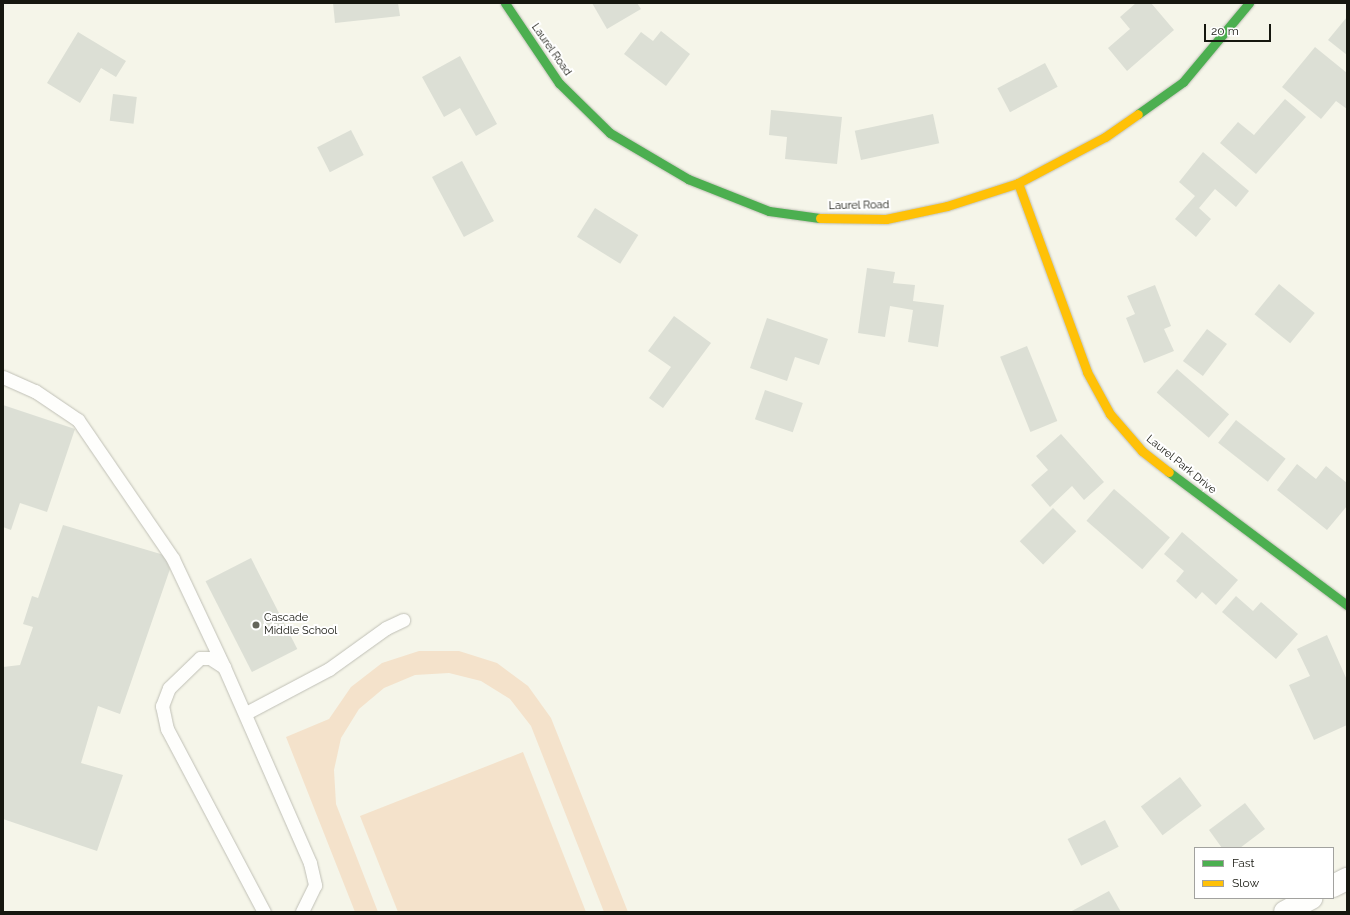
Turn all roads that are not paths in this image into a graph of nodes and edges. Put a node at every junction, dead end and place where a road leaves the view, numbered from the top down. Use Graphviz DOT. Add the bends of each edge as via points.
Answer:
graph roads {
  1 [pos="505,3"];
  2 [pos="1249,3"];
  3 [pos="1018,183"];
  4 [pos="3,377"];
  5 [pos="1347,605"];
  6 [pos="403,620"];
  7 [pos="224,667"];
  8 [pos="246,713"];
  9 [pos="1347,879"];
  10 [pos="1334,886"];
  11 [pos="1309,899"];
  12 [pos="264,912"];
  13 [pos="302,912"];
  14 [pos="1285,912"];
  1 -- 3 [label="street, Laurel Road" via="559,84 610,133 688,179 769,211 826,220 886,219 947,206"];
  2 -- 3 [label="street, Laurel Road" via="1183,82 1105,137"];
  3 -- 5 [label="street, Laurel Park Drive" via="1087,372 1110,414 1148,456"];
  4 -- 7 [label="lane" via="35,391 78,420 173,559"];
  6 -- 8 [label="lane" via="386,628 329,669"];
  7 -- 8 [label="lane"];
  7 -- 12 [label="lane" via="210,658 200,658 169,688 162,706 167,729"];
  8 -- 13 [label="lane" via="310,863 316,885"];
  9 -- 10 [label="street"];
  11 -- 14 [label="street"];
}
